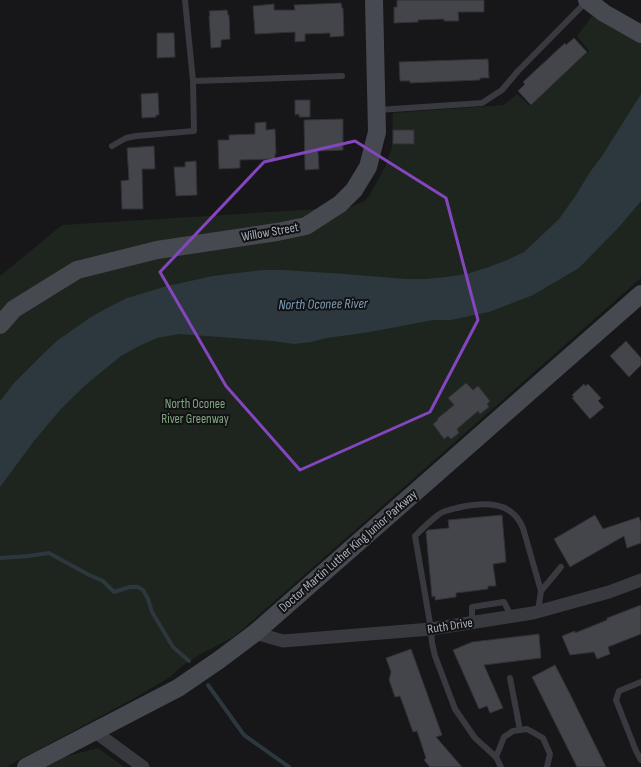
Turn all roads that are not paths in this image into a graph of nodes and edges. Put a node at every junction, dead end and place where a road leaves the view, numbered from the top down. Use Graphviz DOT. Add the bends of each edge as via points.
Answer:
graph roads {
  1 [pos="185,0"];
  2 [pos="374,0"];
  3 [pos="588,0"];
  4 [pos="638,32"];
  5 [pos="342,76"];
  6 [pos="194,81"];
  7 [pos="376,110"];
  8 [pos="112,146"];
  9 [pos="641,294"];
  10 [pos="0,324"];
  11 [pos="562,567"];
  12 [pos="641,580"];
  13 [pos="541,591"];
  14 [pos="537,612"];
  15 [pos="431,629"];
  16 [pos="255,632"];
  17 [pos="510,678"];
  18 [pos="641,682"];
  19 [pos="520,730"];
  20 [pos="94,731"];
  21 [pos="496,757"];
  22 [pos="641,760"];
  23 [pos="26,767"];
  24 [pos="143,767"];
  25 [pos="501,767"];
  26 [pos="547,767"];
  1 -- 6 [label="lane"];
  2 -- 7 [label="main road, Willow Street"];
  3 -- 4 [label="main road" via="604,13"];
  3 -- 7 [label="lane" via="502,90 482,103"];
  5 -- 6 [label="lane"];
  6 -- 8 [label="lane" via="194,131 136,136"];
  7 -- 10 [label="main road, Willow Street" via="376,132 368,167 354,190 340,204 306,226 157,250 77,270 14,310"];
  9 -- 16 [label="main road, Doctor Martin Luther King Junior Parkway"];
  11 -- 13 [label="lane"];
  12 -- 14 [label="street, Ruth Drive" via="609,592"];
  13 -- 14 [label="lane"];
  13 -- 15 [label="lane" via="523,528 520,520 512,512 500,505 487,504 451,509 439,514 415,536"];
  14 -- 15 [label="street, Ruth Drive"];
  15 -- 16 [label="street, Ruth Drive" via="283,641"];
  15 -- 21 [label="lane" via="435,656 455,709 475,738"];
  16 -- 20 [label="main road, Doctor Martin Luther King Junior Parkway" via="178,688"];
  17 -- 19 [label="lane"];
  18 -- 22 [label="lane" via="620,691 616,700"];
  19 -- 21 [label="lane" via="504,737"];
  19 -- 26 [label="lane" via="527,729 543,738 550,754"];
  20 -- 23 [label="main road, Doctor Martin Luther King Junior Parkway"];
  20 -- 24 [label="street"];
  21 -- 25 [label="lane"];
}
